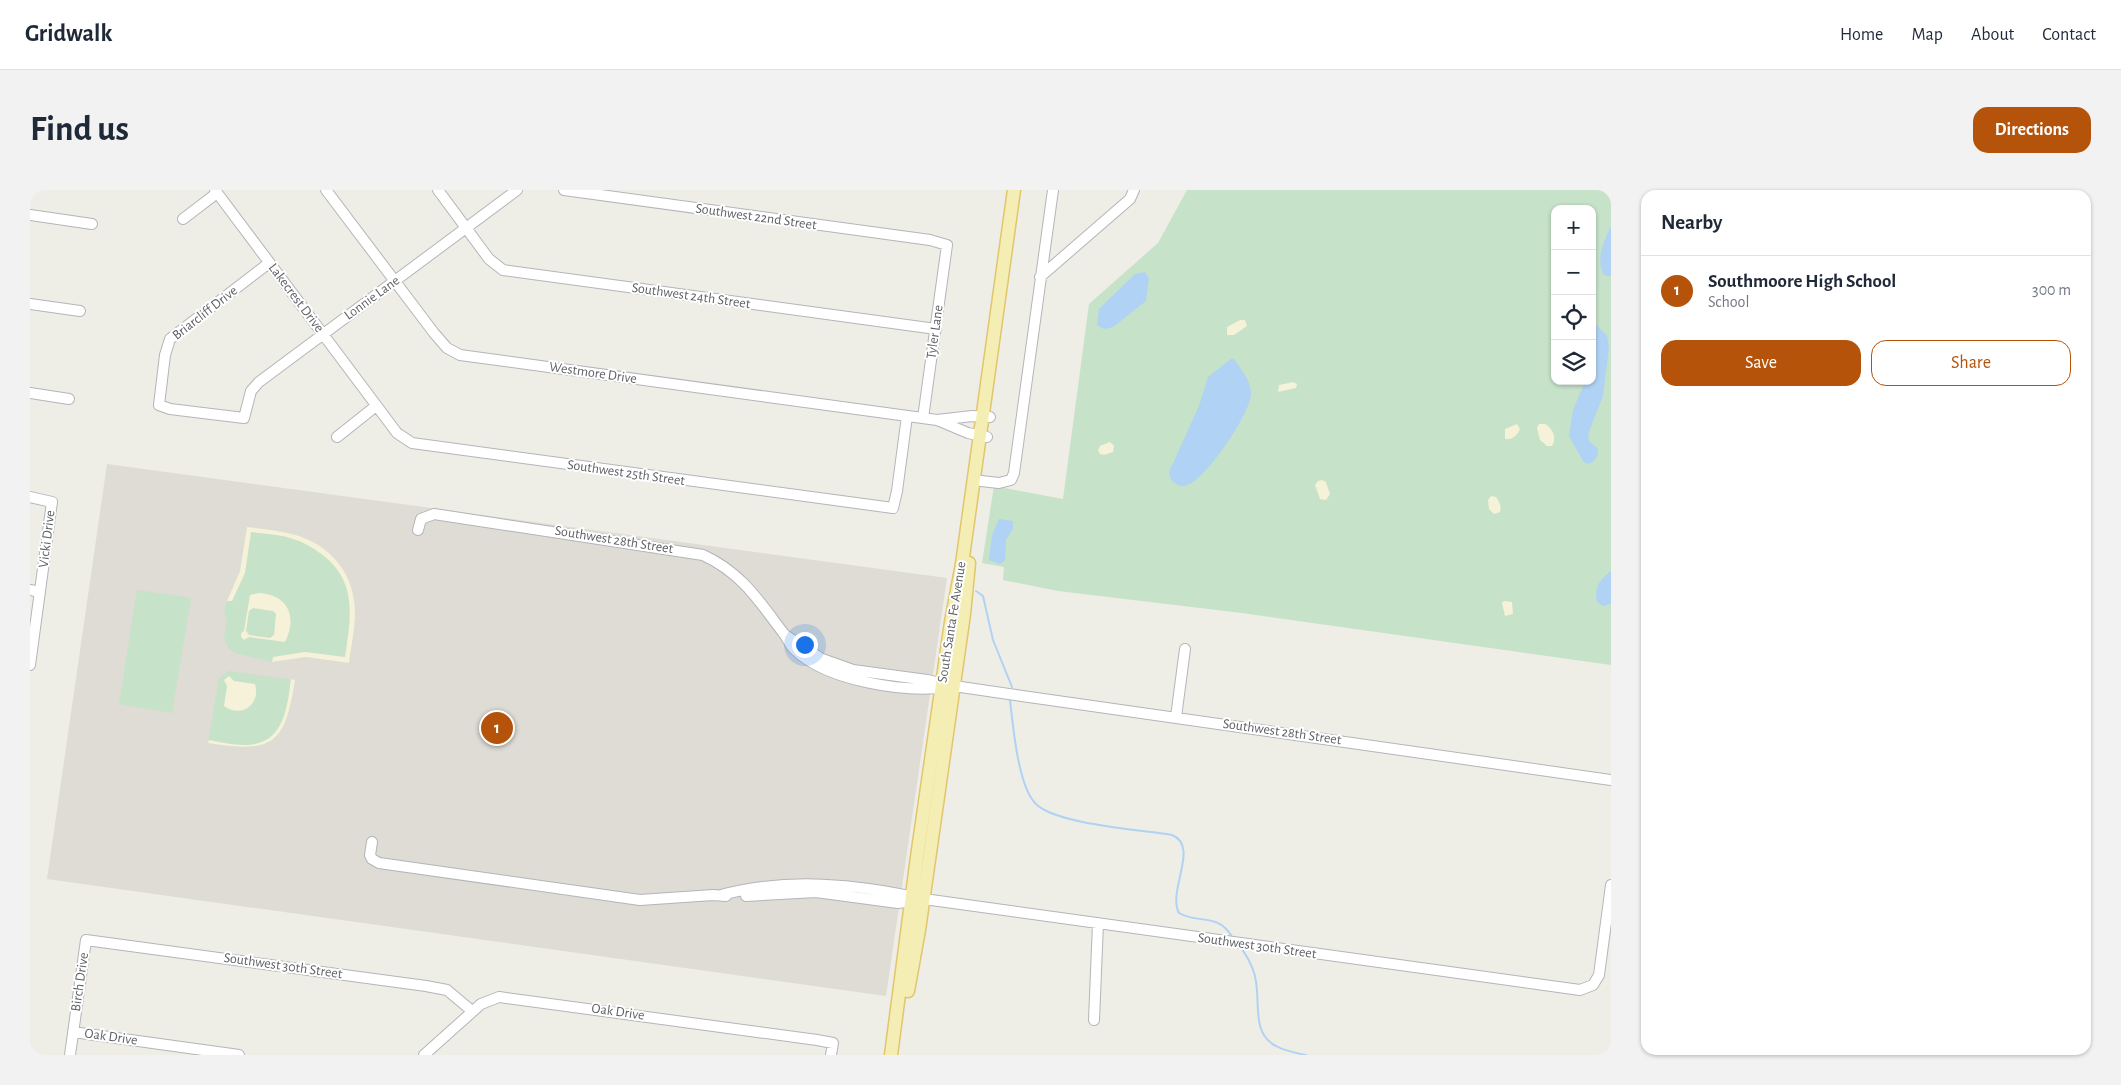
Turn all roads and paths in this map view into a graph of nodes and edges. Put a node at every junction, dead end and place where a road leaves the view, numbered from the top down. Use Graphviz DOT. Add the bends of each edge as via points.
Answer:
graph roads {
  1 [pos="326,190"];
  2 [pos="438,190"];
  3 [pos="517,190"];
  4 [pos="564,190"];
  5 [pos="1014,190"];
  6 [pos="1022,190"];
  7 [pos="1053,190"];
  8 [pos="1134,190"];
  9 [pos="216,192"];
  10 [pos="30,216"];
  11 [pos="183,219"];
  12 [pos="92,224"];
  13 [pos="466,228"];
  14 [pos="947,245"];
  15 [pos="269,263"];
  16 [pos="1040,277"];
  17 [pos="394,281"];
  18 [pos="30,304"];
  19 [pos="80,311"];
  20 [pos="936,329"];
  21 [pos="322,334"];
  22 [pos="30,393"];
  23 [pos="69,399"];
  24 [pos="376,406"];
  25 [pos="907,416"];
  26 [pos="986,416"];
  27 [pos="244,418"];
  28 [pos="923,418"];
  29 [pos="938,420"];
  30 [pos="983,436"];
  31 [pos="337,437"];
  32 [pos="981,481"];
  33 [pos="30,497"];
  34 [pos="418,530"];
  35 [pos="35,591"];
  36 [pos="1185,649"];
  37 [pos="30,665"];
  38 [pos="946,686"];
  39 [pos="1176,717"];
  40 [pos="1611,780"];
  41 [pos="372,842"];
  42 [pos="1611,885"];
  43 [pos="916,899"];
  44 [pos="1098,923"];
  45 [pos="86,940"];
  46 [pos="472,1011"];
  47 [pos="1094,1020"];
  48 [pos="73,1032"];
  49 [pos="427,1054"];
  50 [pos="70,1055"];
  51 [pos="239,1055"];
  52 [pos="831,1055"];
  53 [pos="892,1055"];
  54 [pos="899,1055"];
  1 -- 17 [label="street, Westmore Drive"];
  2 -- 13 [label="street, Southwest 24th Street"];
  3 -- 13 [label="street, Lonnie Lane"];
  4 -- 14 [label="street, Southwest 22nd Street" via="930,240"];
  5 -- 26 [label="main road, South Santa Fe Avenue"];
  6 -- 26 [label="main road, South Santa Fe Avenue"];
  7 -- 16 [label="street"];
  8 -- 16 [label="street" via="1130,199"];
  9 -- 11 [label="street"];
  9 -- 15 [label="street, Lakecrest Drive"];
  10 -- 12 [label="street"];
  13 -- 17 [label="street, Lonnie Lane"];
  13 -- 20 [label="street, Southwest 24th Street" via="495,266 510,272"];
  14 -- 20 [label="street, Tyler Lane"];
  15 -- 21 [label="street, Lakecrest Drive"];
  15 -- 27 [label="street, Briarcliff Drive" via="170,339 165,355 159,405"];
  16 -- 32 [label="street" via="1014,473 1005,483"];
  17 -- 21 [label="street, Lonnie Lane"];
  17 -- 25 [label="street, Westmore Drive" via="443,344 460,355"];
  18 -- 19 [label="street"];
  20 -- 28 [label="street, Tyler Lane"];
  21 -- 24 [label="street, Lakecrest Drive"];
  21 -- 27 [label="street, Lonnie Lane" via="254,387"];
  22 -- 23 [label="street"];
  24 -- 25 [label="street, Southwest 25th Street" via="402,437 419,445 892,508"];
  24 -- 31 [label="street"];
  25 -- 28 [label="street, Westmore Drive"];
  26 -- 29 [label="street, Westmore Drive"];
  26 -- 30 [label="main road, South Santa Fe Avenue"];
  28 -- 29 [label="street, Westmore Drive"];
  29 -- 30 [label="street, Westmore Drive"];
  30 -- 32 [label="main road, South Santa Fe Avenue"];
  30 -- 38 [label="main road, South Santa Fe Avenue"];
  32 -- 38 [label="main road, South Santa Fe Avenue"];
  33 -- 35 [label="street, Vicki Drive" via="52,502"];
  34 -- 38 [label="street, Southwest 28th Street" via="422,519 434,514 703,555 722,564 747,584 786,635 808,651 842,667"];
  35 -- 37 [label="street, Vicki Drive"];
  36 -- 39 [label="street"];
  38 -- 39 [label="street, Southwest 28th Street"];
  38 -- 43 [label="main road, South Santa Fe Avenue"];
  39 -- 40 [label="street, Southwest 28th Street"];
  41 -- 43 [label="street, Southwest 30th Street" via="370,856 379,863 640,900 721,895 815,883 898,893"];
  42 -- 44 [label="street, Southwest 30th Street" via="1600,969 1596,981 1580,990"];
  43 -- 44 [label="street, Southwest 30th Street"];
  43 -- 53 [label="main road, South Santa Fe Avenue"];
  43 -- 54 [label="main road, South Santa Fe Avenue"];
  44 -- 47 [label="street"];
  45 -- 46 [label="street, Southwest 30th Street" via="426,986 447,990"];
  45 -- 48 [label="street, Birch Drive"];
  46 -- 49 [label="street, Oak Drive"];
  46 -- 52 [label="street, Oak Drive" via="492,998 507,997 833,1043"];
  48 -- 50 [label="street, Birch Drive"];
  48 -- 51 [label="street, Oak Drive"];
}
